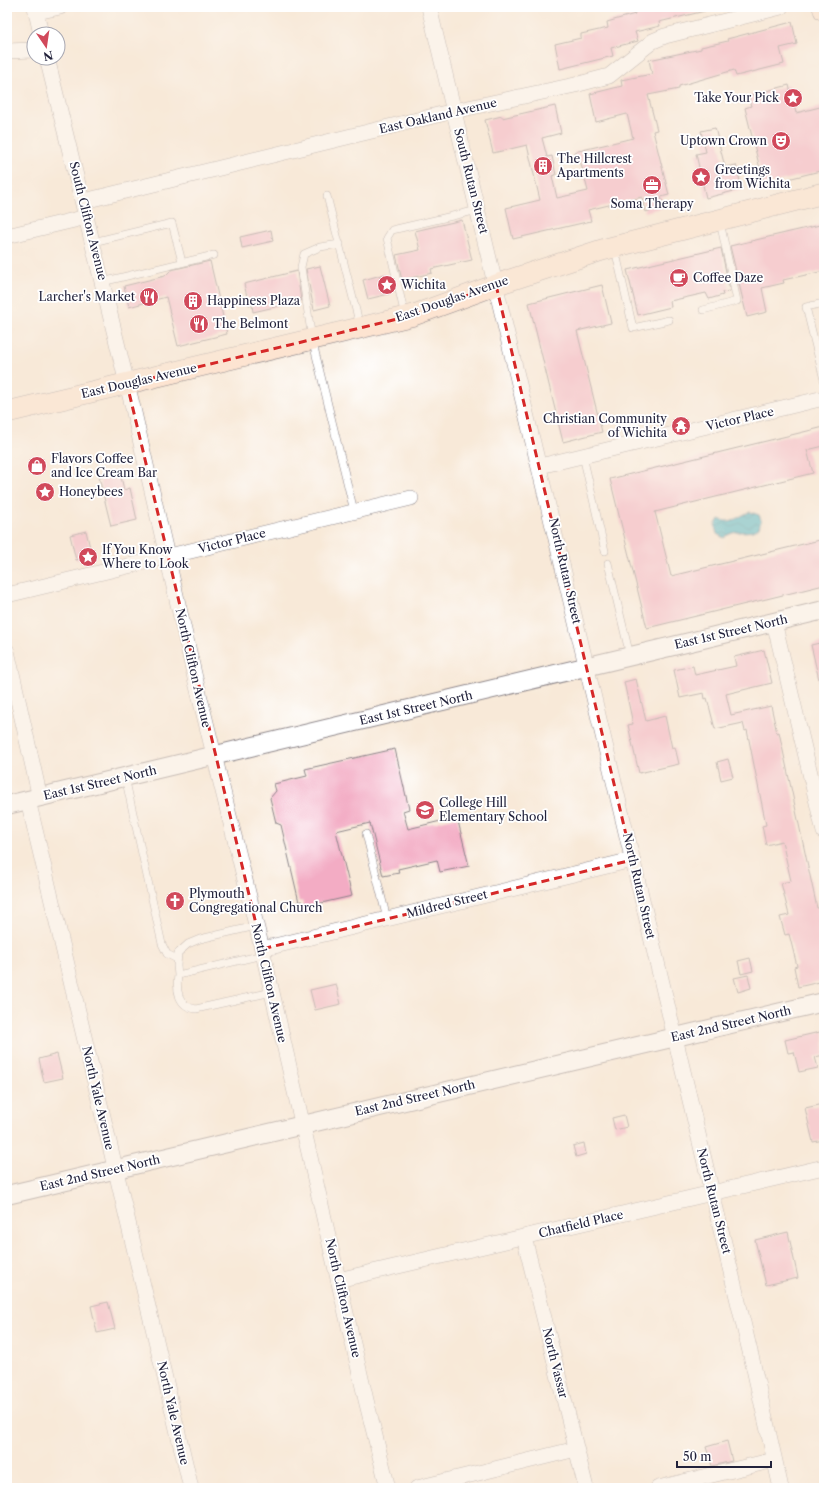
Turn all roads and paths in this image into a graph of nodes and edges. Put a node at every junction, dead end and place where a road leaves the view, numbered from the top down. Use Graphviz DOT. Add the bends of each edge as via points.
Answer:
graph roads {
  1 [pos="60,7"];
  2 [pos="429,7"];
  3 [pos="781,7"];
  4 [pos="823,7"];
  5 [pos="36,10"];
  6 [pos="824,10"];
  7 [pos="39,26"];
  8 [pos="26,50"];
  9 [pos="7,51"];
  10 [pos="49,66"];
  11 [pos="454,111"];
  12 [pos="824,193"];
  13 [pos="327,196"];
  14 [pos="84,201"];
  15 [pos="478,210"];
  16 [pos="88,217"];
  17 [pos="720,220"];
  18 [pos="7,236"];
  19 [pos="93,242"];
  20 [pos="340,244"];
  21 [pos="614,247"];
  22 [pos="214,255"];
  23 [pos="182,262"];
  24 [pos="102,282"];
  25 [pos="496,285"];
  26 [pos="824,303"];
  27 [pos="703,310"];
  28 [pos="406,317"];
  29 [pos="669,320"];
  30 [pos="360,328"];
  31 [pos="312,340"];
  32 [pos="824,380"];
  33 [pos="127,384"];
  34 [pos="824,398"];
  35 [pos="7,412"];
  36 [pos="583,456"];
  37 [pos="540,466"];
  38 [pos="411,498"];
  39 [pos="354,511"];
  40 [pos="605,551"];
  41 [pos="167,557"];
  42 [pos="608,563"];
  43 [pos="7,595"];
  44 [pos="824,610"];
  45 [pos="774,622"];
  46 [pos="7,651"];
  47 [pos="630,656"];
  48 [pos="587,666"];
  49 [pos="214,756"];
  50 [pos="124,777"];
  51 [pos="34,799"];
  52 [pos="7,805"];
  53 [pos="824,832"];
  54 [pos="366,834"];
  55 [pos="632,860"];
  56 [pos="387,919"];
  57 [pos="256,926"];
  58 [pos="262,952"];
  59 [pos="177,959"];
  60 [pos="178,975"];
  61 [pos="272,992"];
  62 [pos="824,1002"];
  63 [pos="674,1038"];
  64 [pos="302,1124"];
  65 [pos="824,1167"];
  66 [pos="115,1170"];
  67 [pos="712,1194"];
  68 [pos="7,1195"];
  69 [pos="524,1238"];
  70 [pos="338,1280"];
  71 [pos="576,1449"];
  72 [pos="774,1460"];
  73 [pos="191,1488"];
  74 [pos="388,1488"];
  75 [pos="417,1488"];
  76 [pos="586,1488"];
  77 [pos="658,1488"];
  78 [pos="781,1488"];
  1 -- 5 [label="street"];
  2 -- 11 [label="street, South Rutan Street"];
  3 -- 11 [label="street, East Oakland Avenue" via="665,36 654,41 609,76"];
  4 -- 6 [label="main road"];
  5 -- 7 [label="street"];
  8 -- 9 [label="street"];
  10 -- 14 [label="street, South Clifton Avenue"];
  11 -- 14 [label="street, East Oakland Avenue"];
  11 -- 15 [label="street, South Rutan Street"];
  12 -- 17 [label="main road, East Douglas Avenue"];
  13 -- 20 [label="lane"];
  14 -- 16 [label="street, South Clifton Avenue"];
  15 -- 25 [label="street, South Rutan Street"];
  15 -- 28 [label="lane" via="392,230 387,238"];
  16 -- 18 [label="street"];
  16 -- 19 [label="street, South Clifton Avenue"];
  17 -- 21 [label="main road, East Douglas Avenue"];
  17 -- 27 [label="lane" via="738,301"];
  19 -- 23 [label="lane" via="172,222"];
  19 -- 24 [label="street, South Clifton Avenue"];
  20 -- 30 [label="lane"];
  20 -- 31 [label="lane" via="320,247 304,254 300,267"];
  21 -- 25 [label="main road, East Douglas Avenue"];
  21 -- 29 [label="lane" via="632,328"];
  22 -- 23 [label="lane"];
  23 -- 24 [label="lane"];
  24 -- 33 [label="street, South Clifton Avenue"];
  25 -- 28 [label="main road, East Douglas Avenue"];
  25 -- 37 [label="street, North Rutan Street"];
  26 -- 32 [label="lane" via="806,307"];
  28 -- 30 [label="main road, East Douglas Avenue"];
  30 -- 31 [label="main road, East Douglas Avenue"];
  31 -- 33 [label="main road, East Douglas Avenue"];
  31 -- 39 [label="lane"];
  33 -- 35 [label="main road, East Douglas Avenue"];
  33 -- 41 [label="street, North Clifton Avenue"];
  34 -- 36 [label="street, Victor Place"];
  36 -- 37 [label="street, Victor Place"];
  36 -- 40 [label="lane"];
  37 -- 48 [label="street, North Rutan Street"];
  38 -- 39 [label="street, Victor Place"];
  39 -- 41 [label="street, Victor Place"];
  41 -- 43 [label="street, Victor Place"];
  41 -- 49 [label="street, North Clifton Avenue"];
  42 -- 47 [label="lane"];
  44 -- 45 [label="street, East 1st Street North"];
  45 -- 47 [label="street, East 1st Street North"];
  45 -- 53 [label="street"];
  46 -- 51 [label="street, North Yale Avenue"];
  47 -- 48 [label="street, East 1st Street North"];
  48 -- 49 [label="street, East 1st Street North"];
  48 -- 55 [label="street, North Rutan Street"];
  49 -- 50 [label="street, East 1st Street North"];
  49 -- 57 [label="street, North Clifton Avenue"];
  50 -- 51 [label="street, East 1st Street North"];
  50 -- 59 [label="lane" via="162,944 167,954"];
  51 -- 52 [label="street, East 1st Street North"];
  51 -- 66 [label="street, North Yale Avenue"];
  54 -- 56 [label="lane"];
  55 -- 56 [label="street, Mildred Street"];
  55 -- 63 [label="street, North Rutan Street"];
  56 -- 58 [label="street, Mildred Street"];
  57 -- 58 [label="street, North Clifton Avenue"];
  57 -- 59 [label="lane" via="188,944 178,953"];
  58 -- 60 [label="lane"];
  58 -- 61 [label="street, North Clifton Avenue"];
  59 -- 60 [label="lane"];
  60 -- 61 [label="lane" via="177,990 180,998 184,1005 191,1009"];
  61 -- 64 [label="street, North Clifton Avenue"];
  62 -- 63 [label="street, East 2nd Street North"];
  63 -- 64 [label="street, East 2nd Street North"];
  63 -- 67 [label="street, North Rutan Street"];
  64 -- 66 [label="street, East 2nd Street North"];
  64 -- 70 [label="street, North Clifton Avenue"];
  65 -- 67 [label="street, Chatfield Place"];
  66 -- 68 [label="street, East 2nd Street North"];
  66 -- 73 [label="street, North Yale Avenue"];
  67 -- 69 [label="street, Chatfield Place"];
  67 -- 72 [label="street, North Rutan Street"];
  69 -- 70 [label="street, Chatfield Place"];
  69 -- 71 [label="street, North Vassar"];
  70 -- 74 [label="street, North Clifton Avenue"];
  71 -- 75 [label="street"];
  71 -- 76 [label="street, North Vassar"];
  72 -- 77 [label="street"];
  72 -- 78 [label="street, North Rutan Street"];
}
